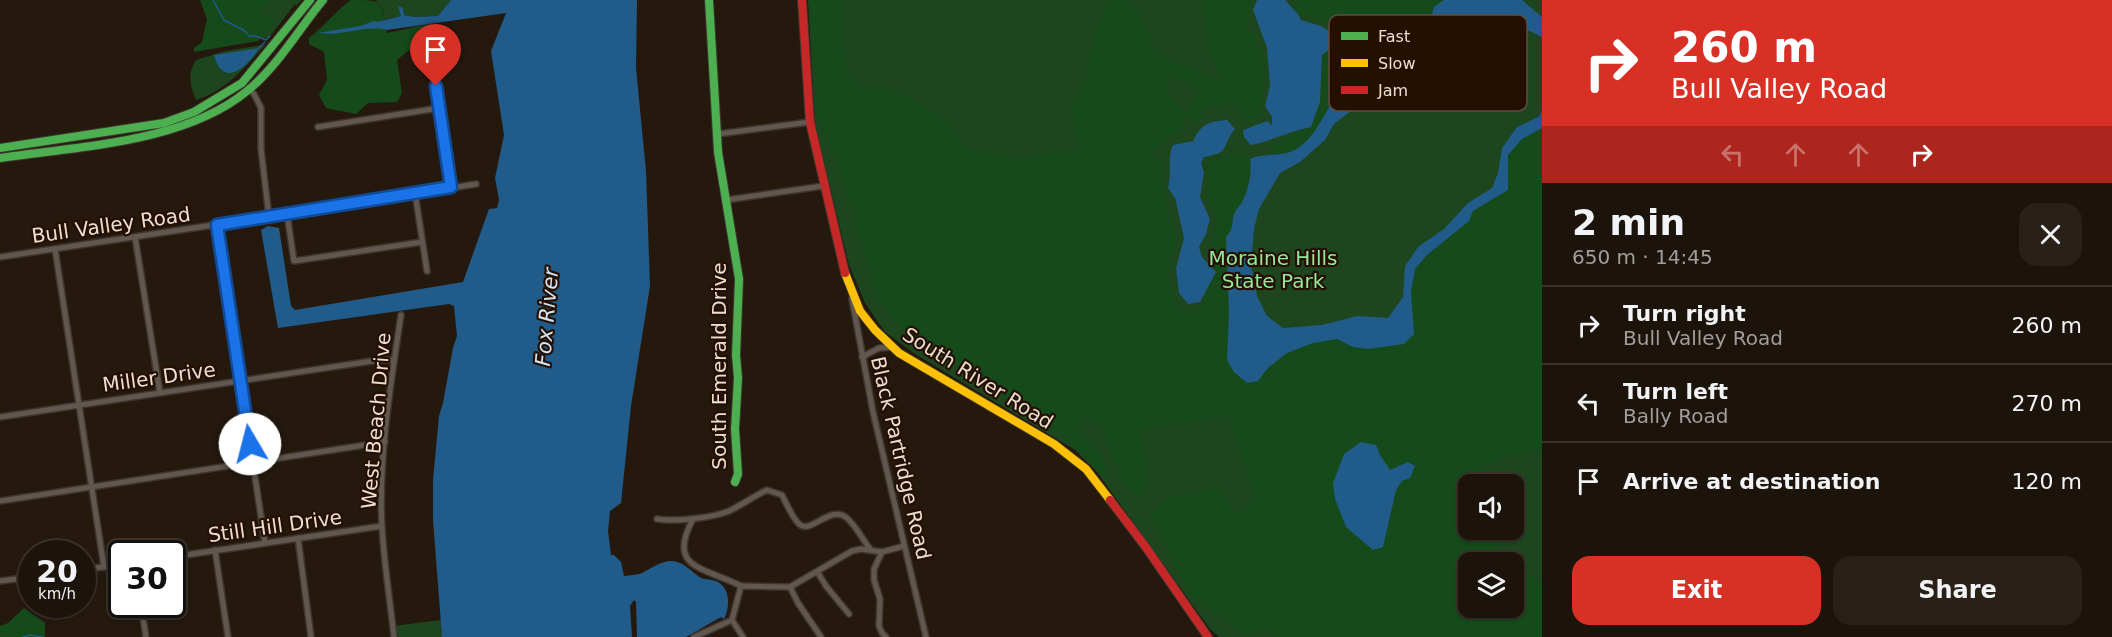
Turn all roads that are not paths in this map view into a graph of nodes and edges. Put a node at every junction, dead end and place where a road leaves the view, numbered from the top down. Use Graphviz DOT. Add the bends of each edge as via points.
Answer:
graph roads {
  1 [pos="310,0"];
  2 [pos="323,0"];
  3 [pos="710,0"];
  4 [pos="802,0"];
  5 [pos="430,41"];
  6 [pos="245,86"];
  7 [pos="439,108"];
  8 [pos="810,122"];
  9 [pos="318,127"];
  10 [pos="718,134"];
  11 [pos="0,147"];
  12 [pos="0,158"];
  13 [pos="476,184"];
  14 [pos="823,186"];
  15 [pos="451,187"];
  16 [pos="415,194"];
  17 [pos="726,200"];
  18 [pos="287,214"];
  19 [pos="269,217"];
  20 [pos="217,225"];
  21 [pos="135,237"];
  22 [pos="422,242"];
  23 [pos="56,249"];
  24 [pos="0,257"];
  25 [pos="427,271"];
  26 [pos="849,286"];
  27 [pos="401,315"];
  28 [pos="892,347"];
  29 [pos="862,357"];
  30 [pos="394,360"];
  31 [pos="241,380"];
  32 [pos="160,393"];
  33 [pos="79,404"];
  34 [pos="0,417"];
  35 [pos="385,442"];
  36 [pos="253,462"];
  37 [pos="735,482"];
  38 [pos="93,487"];
  39 [pos="0,501"];
  40 [pos="657,519"];
  41 [pos="693,519"];
  42 [pos="382,526"];
  43 [pos="298,538"];
  44 [pos="265,543"];
  45 [pos="904,546"];
  46 [pos="870,549"];
  47 [pos="215,550"];
  48 [pos="882,552"];
  49 [pos="186,555"];
  50 [pos="108,566"];
  51 [pos="104,567"];
  52 [pos="96,568"];
  53 [pos="818,573"];
  54 [pos="18,579"];
  55 [pos="0,581"];
  56 [pos="741,586"];
  57 [pos="790,587"];
  58 [pos="849,614"];
  59 [pos="143,618"];
  60 [pos="732,620"];
  61 [pos="146,637"];
  62 [pos="228,637"];
  63 [pos="311,637"];
  64 [pos="394,637"];
  65 [pos="694,637"];
  66 [pos="743,637"];
  67 [pos="820,637"];
  68 [pos="886,637"];
  69 [pos="926,637"];
  70 [pos="1208,637"];
  1 -- 6 [label="street"];
  2 -- 6 [label="street" via="274,62"];
  3 -- 10 [label="street, South Emerald Drive"];
  4 -- 8 [label="street, South River Road"];
  5 -- 7 [label="street"];
  6 -- 11 [label="street" via="164,123"];
  6 -- 12 [label="street" via="222,109 166,133"];
  6 -- 19 [label="street" via="261,108 261,149"];
  7 -- 9 [label="street"];
  7 -- 15 [label="street"];
  8 -- 10 [label="street"];
  8 -- 14 [label="street, South River Road"];
  10 -- 17 [label="street, South Emerald Drive" via="717,152"];
  13 -- 15 [label="street, Bull Valley Road"];
  14 -- 17 [label="street"];
  14 -- 26 [label="street, South River Road"];
  15 -- 16 [label="street, Bull Valley Road"];
  16 -- 18 [label="street, Bull Valley Road"];
  16 -- 22 [label="street"];
  17 -- 37 [label="street, South Emerald Drive" via="739,279"];
  18 -- 19 [label="street, Bull Valley Road"];
  18 -- 22 [label="street" via="294,261"];
  19 -- 20 [label="street, Bull Valley Road"];
  20 -- 21 [label="street, Bull Valley Road"];
  20 -- 31 [label="street"];
  21 -- 23 [label="street, Bull Valley Road"];
  21 -- 32 [label="street"];
  22 -- 25 [label="street"];
  23 -- 24 [label="street, Bull Valley Road"];
  23 -- 33 [label="street"];
  26 -- 28 [label="street, South River Road" via="860,311"];
  26 -- 29 [label="street, Black Partridge Road"];
  27 -- 30 [label="street, West Beach Drive"];
  28 -- 29 [label="street" via="879,348"];
  28 -- 70 [label="street, South River Road" via="1054,444 1086,469 1146,546"];
  29 -- 45 [label="street, Black Partridge Road"];
  30 -- 31 [label="street, Miller Drive"];
  30 -- 35 [label="street, West Beach Drive"];
  31 -- 32 [label="street, Miller Drive"];
  31 -- 36 [label="street"];
  32 -- 33 [label="street, Miller Drive"];
  33 -- 34 [label="street, Miller Drive"];
  33 -- 38 [label="street"];
  35 -- 36 [label="street"];
  35 -- 42 [label="street, West Beach Drive"];
  36 -- 38 [label="street"];
  36 -- 44 [label="street"];
  38 -- 39 [label="street"];
  38 -- 51 [label="street"];
  40 -- 41 [label="street"];
  41 -- 46 [label="street" via="727,512 767,490 782,495 798,524 811,525 839,514 848,519"];
  41 -- 56 [label="street" via="682,547 686,557 692,564"];
  42 -- 43 [label="street, Still Hill Drive"];
  42 -- 64 [label="street, West Beach Drive"];
  43 -- 44 [label="street, Still Hill Drive"];
  43 -- 63 [label="street"];
  44 -- 47 [label="street, Still Hill Drive"];
  45 -- 48 [label="street"];
  45 -- 69 [label="street, Black Partridge Road"];
  46 -- 48 [label="street"];
  46 -- 53 [label="street" via="852,551"];
  47 -- 49 [label="street, Still Hill Drive"];
  47 -- 62 [label="street"];
  48 -- 68 [label="street" via="874,569 874,580 880,599 879,626"];
  50 -- 51 [label="street"];
  51 -- 52 [label="street"];
  53 -- 57 [label="street"];
  53 -- 58 [label="street"];
  54 -- 55 [label="street"];
  56 -- 57 [label="street"];
  56 -- 60 [label="street"];
  57 -- 67 [label="street"];
  59 -- 61 [label="street"];
  60 -- 65 [label="street"];
  60 -- 66 [label="street"];
}
